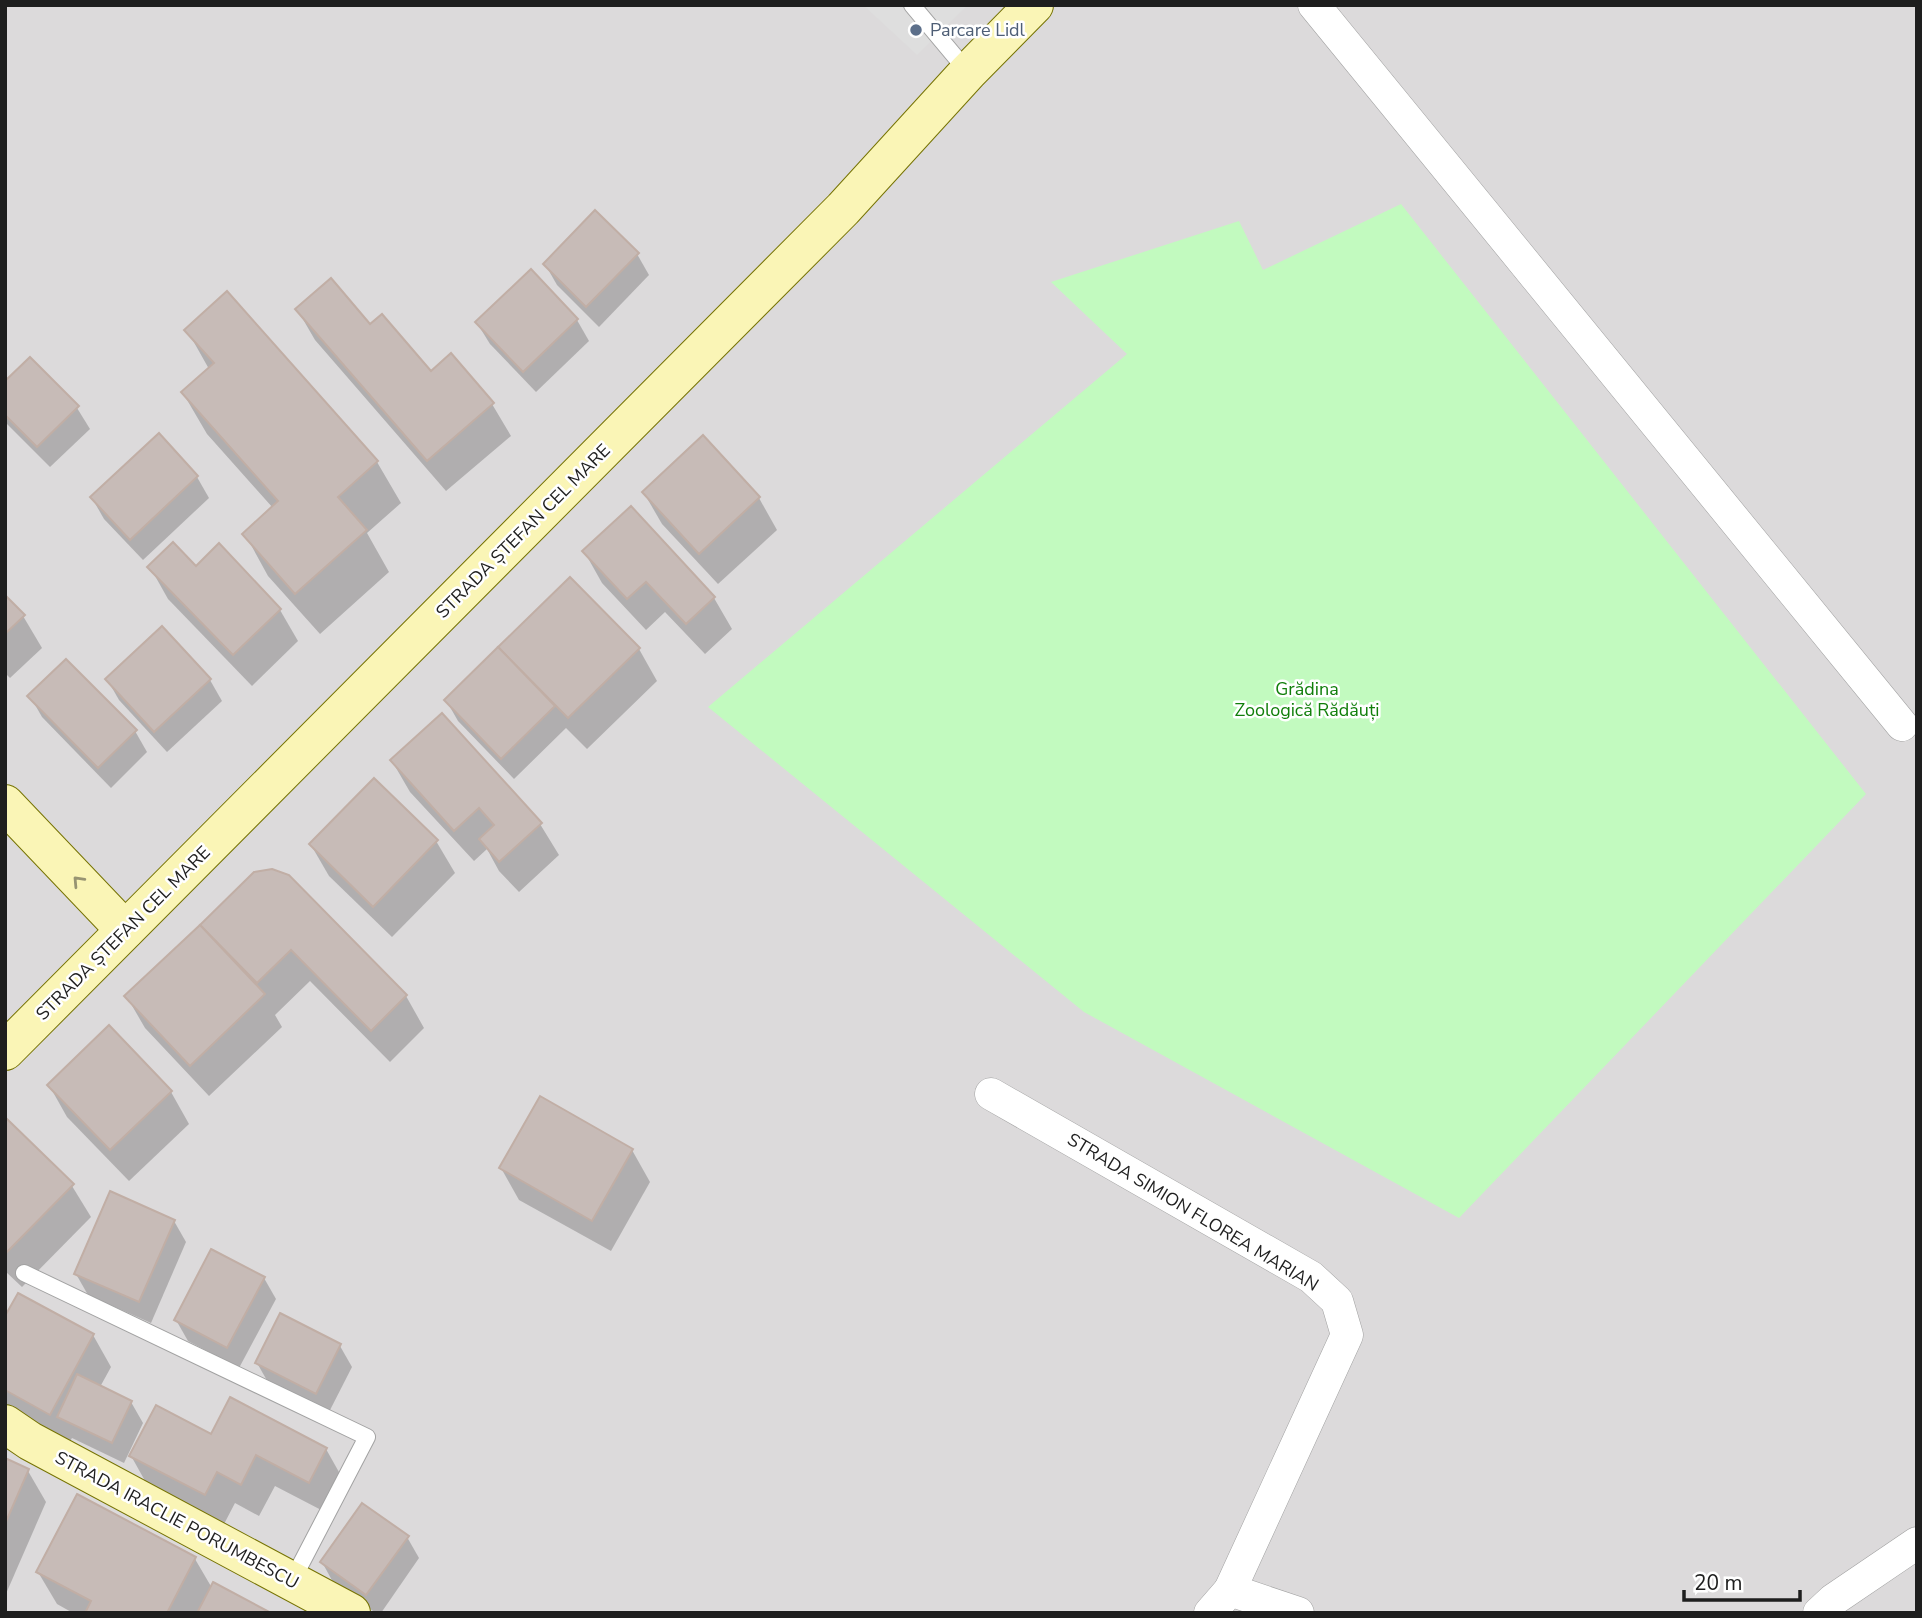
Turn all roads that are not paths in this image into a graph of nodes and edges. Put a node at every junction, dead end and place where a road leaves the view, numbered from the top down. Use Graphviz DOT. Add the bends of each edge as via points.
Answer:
graph roads {
  1 [pos="912,5"];
  2 [pos="1034,5"];
  3 [pos="1314,5"];
  4 [pos="968,72"];
  5 [pos="1902,725"];
  6 [pos="5,804"];
  7 [pos="125,930"];
  8 [pos="5,1051"];
  9 [pos="991,1094"];
  10 [pos="24,1273"];
  11 [pos="5,1424"];
  12 [pos="1917,1543"];
  13 [pos="292,1581"];
  14 [pos="1220,1602"];
  15 [pos="351,1613"];
  16 [pos="1298,1613"];
  17 [pos="1819,1613"];
  1 -- 4 [label="lane"];
  2 -- 4 [label="main road, STRADA ȘTEFAN CEL MARE"];
  3 -- 5 [label="street"];
  4 -- 7 [label="main road, STRADA ȘTEFAN CEL MARE" via="843,209"];
  7 -- 6 [label="main road, one-way"];
  7 -- 8 [label="main road, STRADA ȘTEFAN CEL MARE"];
  9 -- 14 [label="street, STRADA SIMION FLOREA MARIAN" via="1311,1277 1337,1301 1346,1335"];
  10 -- 13 [label="lane" via="367,1437"];
  11 -- 13 [label="main road, STRADA IRACLIE PORUMBESCU"];
  12 -- 17 [label="street"];
  13 -- 15 [label="main road, STRADA IRACLIE PORUMBESCU"];
  14 -- 16 [label="street"];
}
